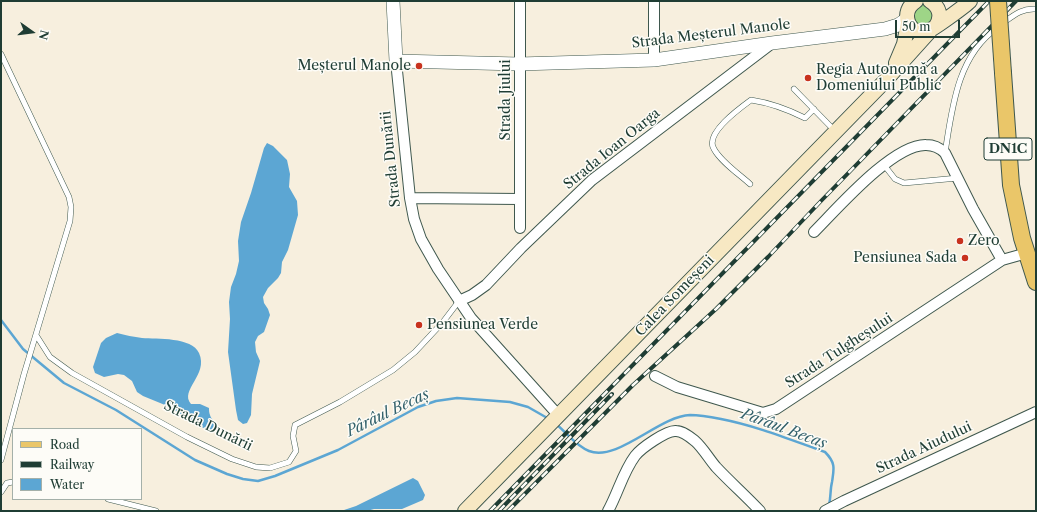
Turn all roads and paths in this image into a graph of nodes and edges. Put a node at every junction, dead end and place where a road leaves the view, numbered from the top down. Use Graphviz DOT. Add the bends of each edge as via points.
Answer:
graph roads {
  1 [pos="393,1"];
  2 [pos="520,1"];
  3 [pos="654,1"];
  4 [pos="959,1"];
  5 [pos="970,1"];
  6 [pos="998,1"];
  7 [pos="913,2"];
  8 [pos="932,2"];
  9 [pos="1036,9"];
  10 [pos="908,21"];
  11 [pos="933,29"];
  12 [pos="772,42"];
  13 [pos="1,54"];
  14 [pos="654,60"];
  15 [pos="396,61"];
  16 [pos="519,64"];
  17 [pos="885,81"];
  18 [pos="794,89"];
  19 [pos="814,109"];
  20 [pos="836,131"];
  21 [pos="945,153"];
  22 [pos="884,165"];
  23 [pos="958,178"];
  24 [pos="750,184"];
  25 [pos="410,198"];
  26 [pos="520,199"];
  27 [pos="520,228"];
  28 [pos="814,232"];
  29 [pos="1027,253"];
  30 [pos="1002,260"];
  31 [pos="1036,282"];
  32 [pos="459,301"];
  33 [pos="36,335"];
  34 [pos="655,376"];
  35 [pos="1036,412"];
  36 [pos="558,417"];
  37 [pos="1,460"];
  38 [pos="12,482"];
  39 [pos="1,492"];
  40 [pos="112,500"];
  41 [pos="467,509"];
  42 [pos="156,511"];
  43 [pos="456,511"];
  44 [pos="608,511"];
  45 [pos="760,511"];
  46 [pos="825,511"];
  1 -- 15 [label="street, Strada Dunării"];
  2 -- 16 [label="street, Strada Jiului"];
  3 -- 14 [label="street"];
  4 -- 8 [label="main road"];
  5 -- 11 [label="main road, Calea Someșeni"];
  6 -- 29 [label="main road, DN1C, bridge" via="1011,185"];
  7 -- 10 [label="main road, Calea Someșeni" via="908,9"];
  8 -- 11 [label="main road" via="938,8 939,18"];
  9 -- 21 [label="lane" via="1019,12 993,30 970,56 956,95"];
  10 -- 11 [label="main road" via="920,32"];
  10 -- 12 [label="street, Strada Meșterul Manole" via="885,29"];
  10 -- 17 [label="main road, Calea Someșeni" via="902,50"];
  11 -- 17 [label="main road, Calea Someșeni"];
  12 -- 14 [label="street, Strada Meșterul Manole"];
  12 -- 32 [label="street, Strada Ioan Oarga" via="592,180 486,285"];
  13 -- 33 [label="lane" via="69,197 71,207 70,222"];
  14 -- 16 [label="street, Strada Meșterul Manole"];
  15 -- 16 [label="street, Strada Meșterul Manole"];
  15 -- 25 [label="street, Strada Dunării"];
  16 -- 26 [label="street, Strada Jiului"];
  17 -- 20 [label="main road, Calea Someșeni"];
  18 -- 19 [label="lane"];
  19 -- 20 [label="lane"];
  19 -- 24 [label="lane" via="804,118 768,102 751,100 714,134 711,141 713,148"];
  20 -- 36 [label="main road, Calea Someșeni"];
  21 -- 22 [label="street" via="940,148 926,144 902,152"];
  21 -- 23 [label="street"];
  22 -- 23 [label="lane" via="895,179 904,183"];
  22 -- 28 [label="street"];
  23 -- 30 [label="street"];
  25 -- 26 [label="street"];
  25 -- 32 [label="street, Strada Dunării" via="421,239"];
  26 -- 27 [label="street, Strada Jiului"];
  29 -- 30 [label="street, Strada Tulgheșului"];
  29 -- 31 [label="main road, DN1C"];
  30 -- 34 [label="street, Strada Tulgheșului" via="776,409 763,413 677,387"];
  32 -- 33 [label="lane, Strada Dunării" via="415,352 393,370 295,426 293,436 296,451 289,462 270,468 256,467 226,456 72,373 50,357"];
  32 -- 36 [label="street, Strada Dunării"];
  33 -- 37 [label="lane"];
  35 -- 46 [label="street, Strada Aiudului"];
  36 -- 41 [label="main road, Calea Someșeni"];
  38 -- 39 [label="lane" via="7,483"];
  40 -- 42 [label="lane"];
  41 -- 43 [label="lane"];
  44 -- 45 [label="street" via="636,455 659,437 677,431 696,442 716,467"];
}
